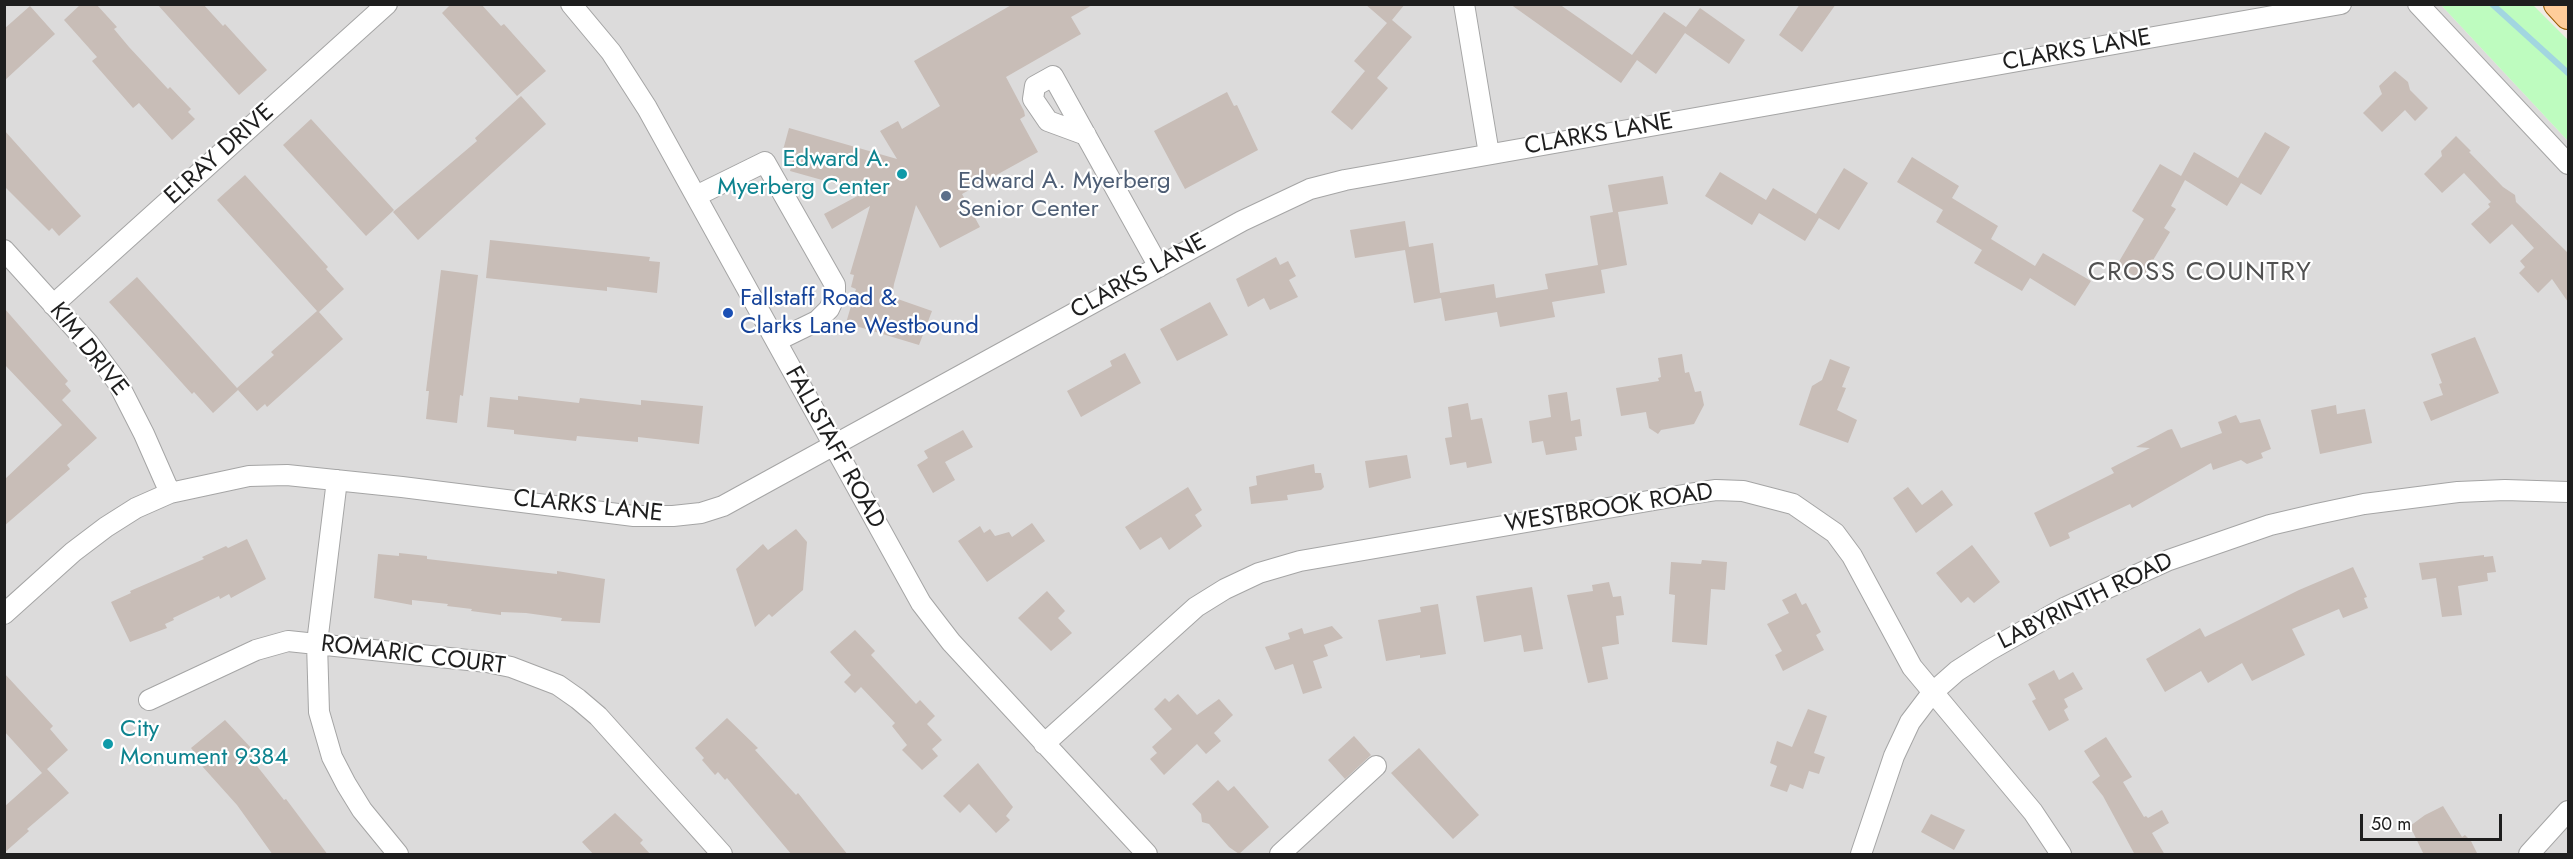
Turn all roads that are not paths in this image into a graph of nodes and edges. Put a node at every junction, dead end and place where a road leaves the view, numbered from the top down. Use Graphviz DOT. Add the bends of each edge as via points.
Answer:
graph roads {
  1 [pos="387,4"];
  2 [pos="571,4"];
  3 [pos="1464,4"];
  4 [pos="2341,4"];
  5 [pos="2418,4"];
  6 [pos="2557,4"];
  7 [pos="2568,16"];
  8 [pos="1086,135"];
  9 [pos="1489,154"];
  10 [pos="2568,164"];
  11 [pos="696,196"];
  12 [pos="4,250"];
  13 [pos="1159,267"];
  14 [pos="53,305"];
  15 [pos="776,341"];
  16 [pos="834,445"];
  17 [pos="337,480"];
  18 [pos="2568,492"];
  19 [pos="170,494"];
  20 [pos="4,614"];
  21 [pos="317,643"];
  22 [pos="1932,693"];
  23 [pos="149,700"];
  24 [pos="1044,744"];
  25 [pos="1376,766"];
  26 [pos="2568,811"];
  27 [pos="398,855"];
  28 [pos="722,855"];
  29 [pos="1147,855"];
  30 [pos="1280,855"];
  31 [pos="1861,855"];
  32 [pos="2061,855"];
  33 [pos="2529,855"];
  1 -- 14 [label="street, ELRAY DRIVE"];
  2 -- 11 [label="street, FALLSTAFF ROAD" via="627,76"];
  3 -- 9 [label="street"];
  4 -- 9 [label="street, CLARKS LANE"];
  5 -- 10 [label="street"];
  6 -- 7 [label="main road"];
  8 -- 13 [label="street"];
  9 -- 13 [label="street, CLARKS LANE" via="1310,189"];
  11 -- 15 [label="street, FALLSTAFF ROAD"];
  11 -- 15 [label="street" via="765,162 835,285 835,297 817,321"];
  12 -- 14 [label="street, KIM DRIVE"];
  13 -- 16 [label="street, CLARKS LANE"];
  14 -- 19 [label="street, KIM DRIVE" via="118,383"];
  15 -- 16 [label="street, FALLSTAFF ROAD"];
  16 -- 17 [label="street, CLARKS LANE" via="723,506 673,516 634,516"];
  16 -- 24 [label="street, FALLSTAFF ROAD" via="921,603 951,642"];
  17 -- 19 [label="street, CLARKS LANE" via="249,476"];
  17 -- 21 [label="street"];
  18 -- 22 [label="street, LABYRINTH ROAD" via="2505,490 2414,496 2270,525 2169,560 2064,608 1956,671"];
  19 -- 20 [label="street, CLARKS LANE" via="136,508 106,527"];
  21 -- 23 [label="street, ROMARIC COURT" via="288,641 256,650"];
  21 -- 27 [label="street" via="319,712 332,757 362,810"];
  21 -- 28 [label="street, ROMARIC COURT" via="487,662 558,685 598,717"];
  22 -- 24 [label="street, WESTBROOK ROAD" via="1897,642 1852,556 1835,533 1793,504 1743,491 1716,490 1300,561 1259,573 1196,608"];
  22 -- 31 [label="street, LABYRINTH ROAD" via="1911,722 1894,756"];
  22 -- 32 [label="street, WESTBROOK ROAD" via="2033,812"];
  24 -- 29 [label="street, FALLSTAFF ROAD"];
  25 -- 30 [label="street"];
  26 -- 33 [label="street"];
}
